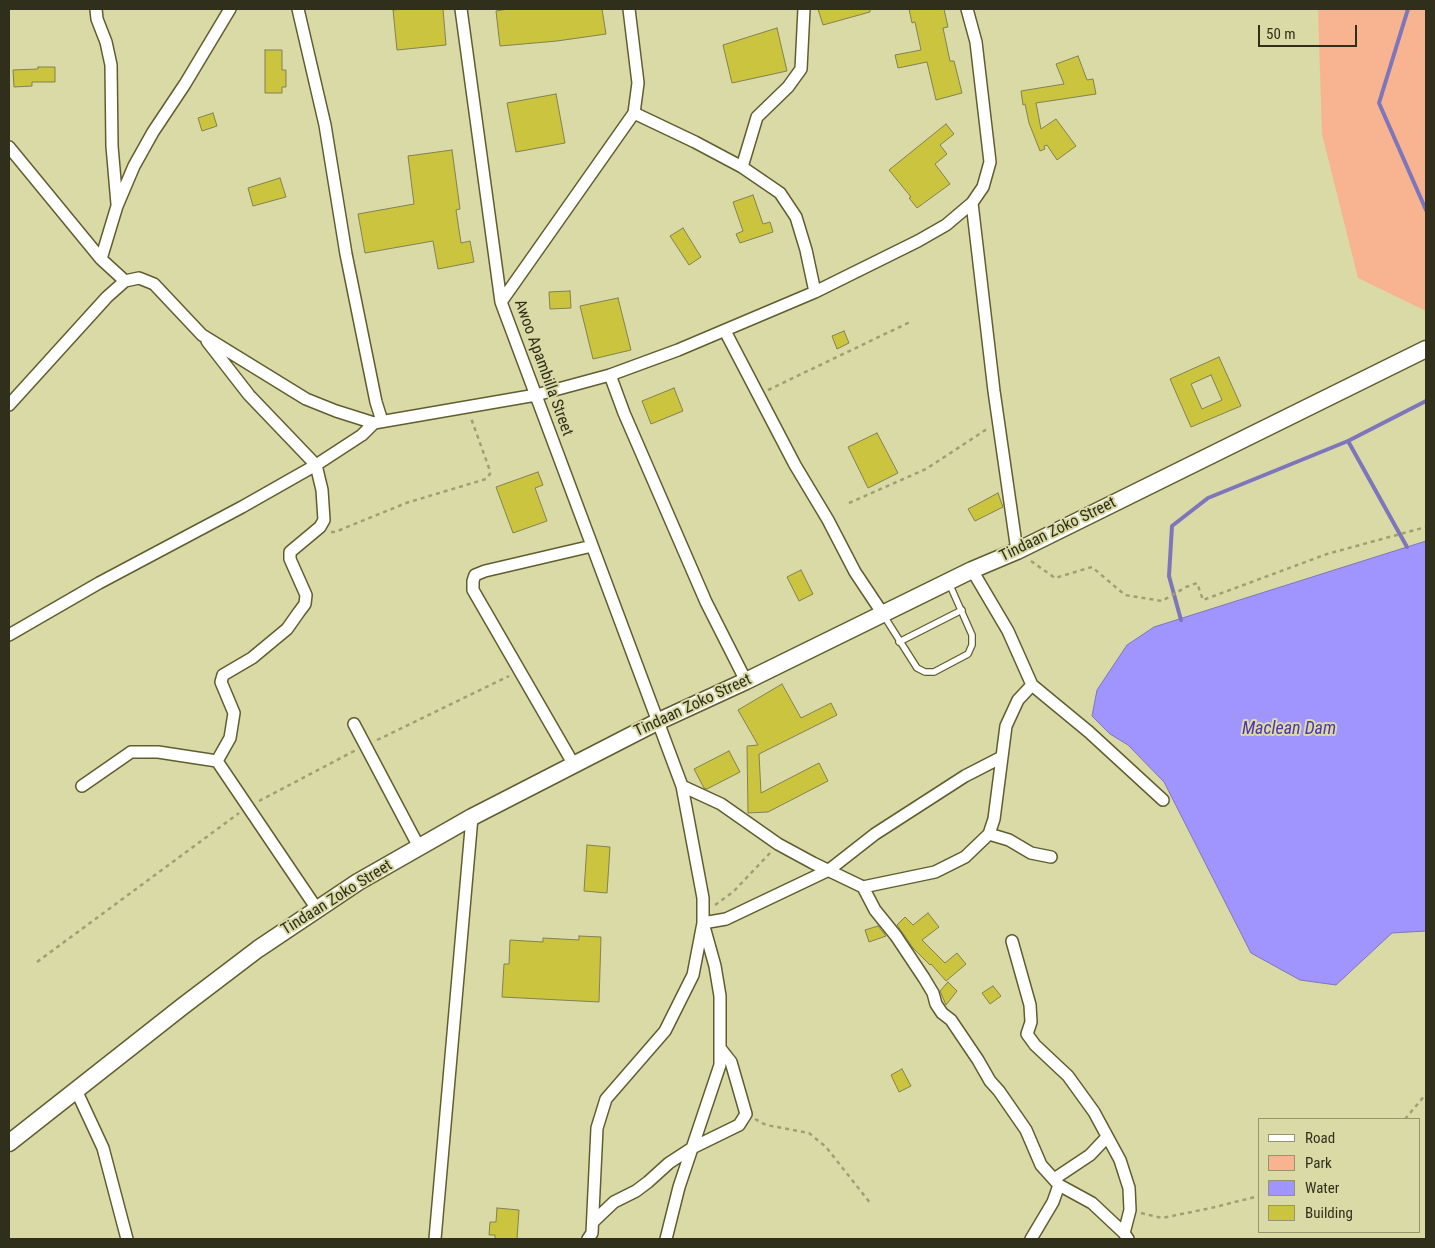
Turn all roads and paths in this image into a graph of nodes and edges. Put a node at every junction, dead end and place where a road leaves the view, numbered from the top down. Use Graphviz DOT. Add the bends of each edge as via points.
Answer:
graph roads {
  1 [pos="96,9"];
  2 [pos="230,9"];
  3 [pos="298,9"];
  4 [pos="462,9"];
  5 [pos="629,9"];
  6 [pos="804,9"];
  7 [pos="968,9"];
  8 [pos="634,113"];
  9 [pos="9,147"];
  10 [pos="742,167"];
  11 [pos="972,203"];
  12 [pos="117,206"];
  13 [pos="101,258"];
  14 [pos="125,281"];
  15 [pos="815,292"];
  16 [pos="501,302"];
  17 [pos="910,322"];
  18 [pos="725,331"];
  19 [pos="202,335"];
  20 [pos="1426,348"];
  21 [pos="610,375"];
  22 [pos="758,394"];
  23 [pos="536,395"];
  24 [pos="9,405"];
  25 [pos="466,407"];
  26 [pos="999,421"];
  27 [pos="378,422"];
  28 [pos="316,465"];
  29 [pos="849,503"];
  30 [pos="320,527"];
  31 [pos="1426,527"];
  32 [pos="592,546"];
  33 [pos="1017,551"];
  34 [pos="972,570"];
  35 [pos="949,582"];
  36 [pos="962,610"];
  37 [pos="882,614"];
  38 [pos="9,635"];
  39 [pos="899,642"];
  40 [pos="519,672"];
  41 [pos="746,681"];
  42 [pos="1032,685"];
  43 [pos="657,722"];
  44 [pos="354,724"];
  45 [pos="366,745"];
  46 [pos="1002,756"];
  47 [pos="217,761"];
  48 [pos="574,765"];
  49 [pos="82,786"];
  50 [pos="682,786"];
  51 [pos="1163,800"];
  52 [pos="248,806"];
  53 [pos="472,817"];
  54 [pos="989,834"];
  55 [pos="778,844"];
  56 [pos="419,847"];
  57 [pos="1051,857"];
  58 [pos="829,870"];
  59 [pos="863,887"];
  60 [pos="317,909"];
  61 [pos="703,918"];
  62 [pos="1012,941"];
  63 [pos="37,962"];
  64 [pos="720,1048"];
  65 [pos="76,1090"];
  66 [pos="1426,1094"];
  67 [pos="746,1114"];
  68 [pos="1407,1118"];
  69 [pos="1107,1137"];
  70 [pos="9,1143"];
  71 [pos="692,1148"];
  72 [pos="1056,1182"];
  73 [pos="1258,1196"];
  74 [pos="871,1204"];
  75 [pos="1130,1210"];
  76 [pos="593,1222"];
  77 [pos="1126,1236"];
  78 [pos="127,1239"];
  79 [pos="435,1239"];
  80 [pos="588,1239"];
  81 [pos="666,1239"];
  82 [pos="1031,1239"];
  1 -- 12 [label="street" via="110,64"];
  2 -- 12 [label="street" via="134,166"];
  3 -- 27 [label="street" via="325,125"];
  4 -- 16 [label="street, Awoo Apambilla Street"];
  5 -- 8 [label="street" via="638,83"];
  6 -- 10 [label="street" via="801,69 788,87 757,117"];
  7 -- 11 [label="street" via="976,42 990,162 983,187"];
  8 -- 10 [label="street"];
  8 -- 16 [label="street"];
  9 -- 13 [label="street"];
  10 -- 15 [label="street" via="780,193 796,217"];
  11 -- 15 [label="street" via="939,229"];
  11 -- 26 [label="street"];
  12 -- 13 [label="street"];
  13 -- 14 [label="street"];
  14 -- 19 [label="street" via="139,278 154,284"];
  14 -- 24 [label="street"];
  15 -- 18 [label="street"];
  16 -- 23 [label="street, Awoo Apambilla Street"];
  17 -- 22 [label="path"];
  18 -- 21 [label="street"];
  18 -- 22 [label="street"];
  19 -- 27 [label="street" via="306,399"];
  19 -- 28 [label="street" via="249,395"];
  20 -- 33 [label="main road, Tindaan Zoko Street"];
  21 -- 23 [label="street"];
  21 -- 41 [label="street" via="706,602"];
  22 -- 37 [label="street" via="855,572"];
  23 -- 25 [label="street"];
  23 -- 32 [label="street, Awoo Apambilla Street"];
  25 -- 27 [label="street"];
  25 -- 30 [label="path" via="489,468 490,474 486,479 406,503 335,532"];
  26 -- 29 [label="path" via="926,469"];
  26 -- 33 [label="street"];
  27 -- 28 [label="street"];
  28 -- 30 [label="street" via="324,520"];
  28 -- 38 [label="street"];
  30 -- 47 [label="street" via="290,552 306,595 299,612 287,629 252,658 223,675 221,682 234,713 230,738"];
  31 -- 33 [label="path" via="1327,554 1203,600 1197,582 1162,601 1125,595 1092,567 1055,578"];
  32 -- 40 [label="street" via="475,574 473,590"];
  32 -- 43 [label="street, Awoo Apambilla Street"];
  33 -- 34 [label="main road, Tindaan Zoko Street"];
  34 -- 35 [label="main road, Tindaan Zoko Street"];
  34 -- 42 [label="street" via="1008,631"];
  35 -- 36 [label="lane"];
  35 -- 37 [label="main road, Tindaan Zoko Street"];
  36 -- 39 [label="lane"];
  36 -- 39 [label="lane" via="972,635 972,646 968,654 934,672 917,668"];
  37 -- 39 [label="lane"];
  37 -- 41 [label="main road, Tindaan Zoko Street"];
  40 -- 45 [label="path"];
  40 -- 48 [label="street"];
  41 -- 43 [label="main road, Tindaan Zoko Street"];
  42 -- 46 [label="street" via="1018,700 1006,726"];
  42 -- 51 [label="street"];
  43 -- 48 [label="main road, Tindaan Zoko Street"];
  43 -- 50 [label="street, Awoo Apambilla Street"];
  44 -- 45 [label="street"];
  45 -- 52 [label="path"];
  45 -- 56 [label="street"];
  46 -- 54 [label="street"];
  46 -- 58 [label="street" via="876,834"];
  47 -- 49 [label="street" via="158,752 131,752"];
  47 -- 52 [label="street"];
  48 -- 53 [label="main road, Tindaan Zoko Street"];
  50 -- 55 [label="street" via="721,804"];
  50 -- 61 [label="street, Awoo Apambilla Street" via="703,898"];
  52 -- 60 [label="street"];
  52 -- 63 [label="path"];
  53 -- 56 [label="main road, Tindaan Zoko Street"];
  53 -- 79 [label="street"];
  54 -- 57 [label="street" via="1009,840 1031,853"];
  54 -- 59 [label="street" via="965,857 935,872"];
  55 -- 58 [label="street"];
  55 -- 61 [label="path"];
  56 -- 60 [label="main road, Tindaan Zoko Street"];
  58 -- 59 [label="street"];
  58 -- 61 [label="street" via="726,919"];
  59 -- 72 [label="street" via="875,910 924,978 942,1013 951,1020 1026,1130 1041,1165"];
  60 -- 65 [label="main road, Tindaan Zoko Street" via="258,949"];
  61 -- 64 [label="street" via="720,996"];
  61 -- 76 [label="street" via="693,975 666,1031 606,1099 597,1128"];
  62 -- 69 [label="street" via="1030,1004 1031,1022 1027,1034 1068,1076 1094,1112"];
  64 -- 67 [label="street" via="731,1062"];
  64 -- 71 [label="street" via="720,1065"];
  65 -- 70 [label="main road, Tindaan Zoko Street"];
  65 -- 78 [label="street" via="103,1148"];
  66 -- 68 [label="path"];
  67 -- 71 [label="street" via="739,1125"];
  67 -- 74 [label="path" via="766,1125 809,1133 826,1147"];
  69 -- 72 [label="street"];
  69 -- 75 [label="street" via="1120,1160 1129,1188"];
  71 -- 76 [label="street" via="636,1191 614,1202"];
  71 -- 81 [label="street"];
  72 -- 77 [label="street" via="1092,1203"];
  72 -- 82 [label="street" via="1053,1202"];
  73 -- 75 [label="path" via="1162,1218"];
  75 -- 77 [label="street"];
  76 -- 80 [label="street"];
}
